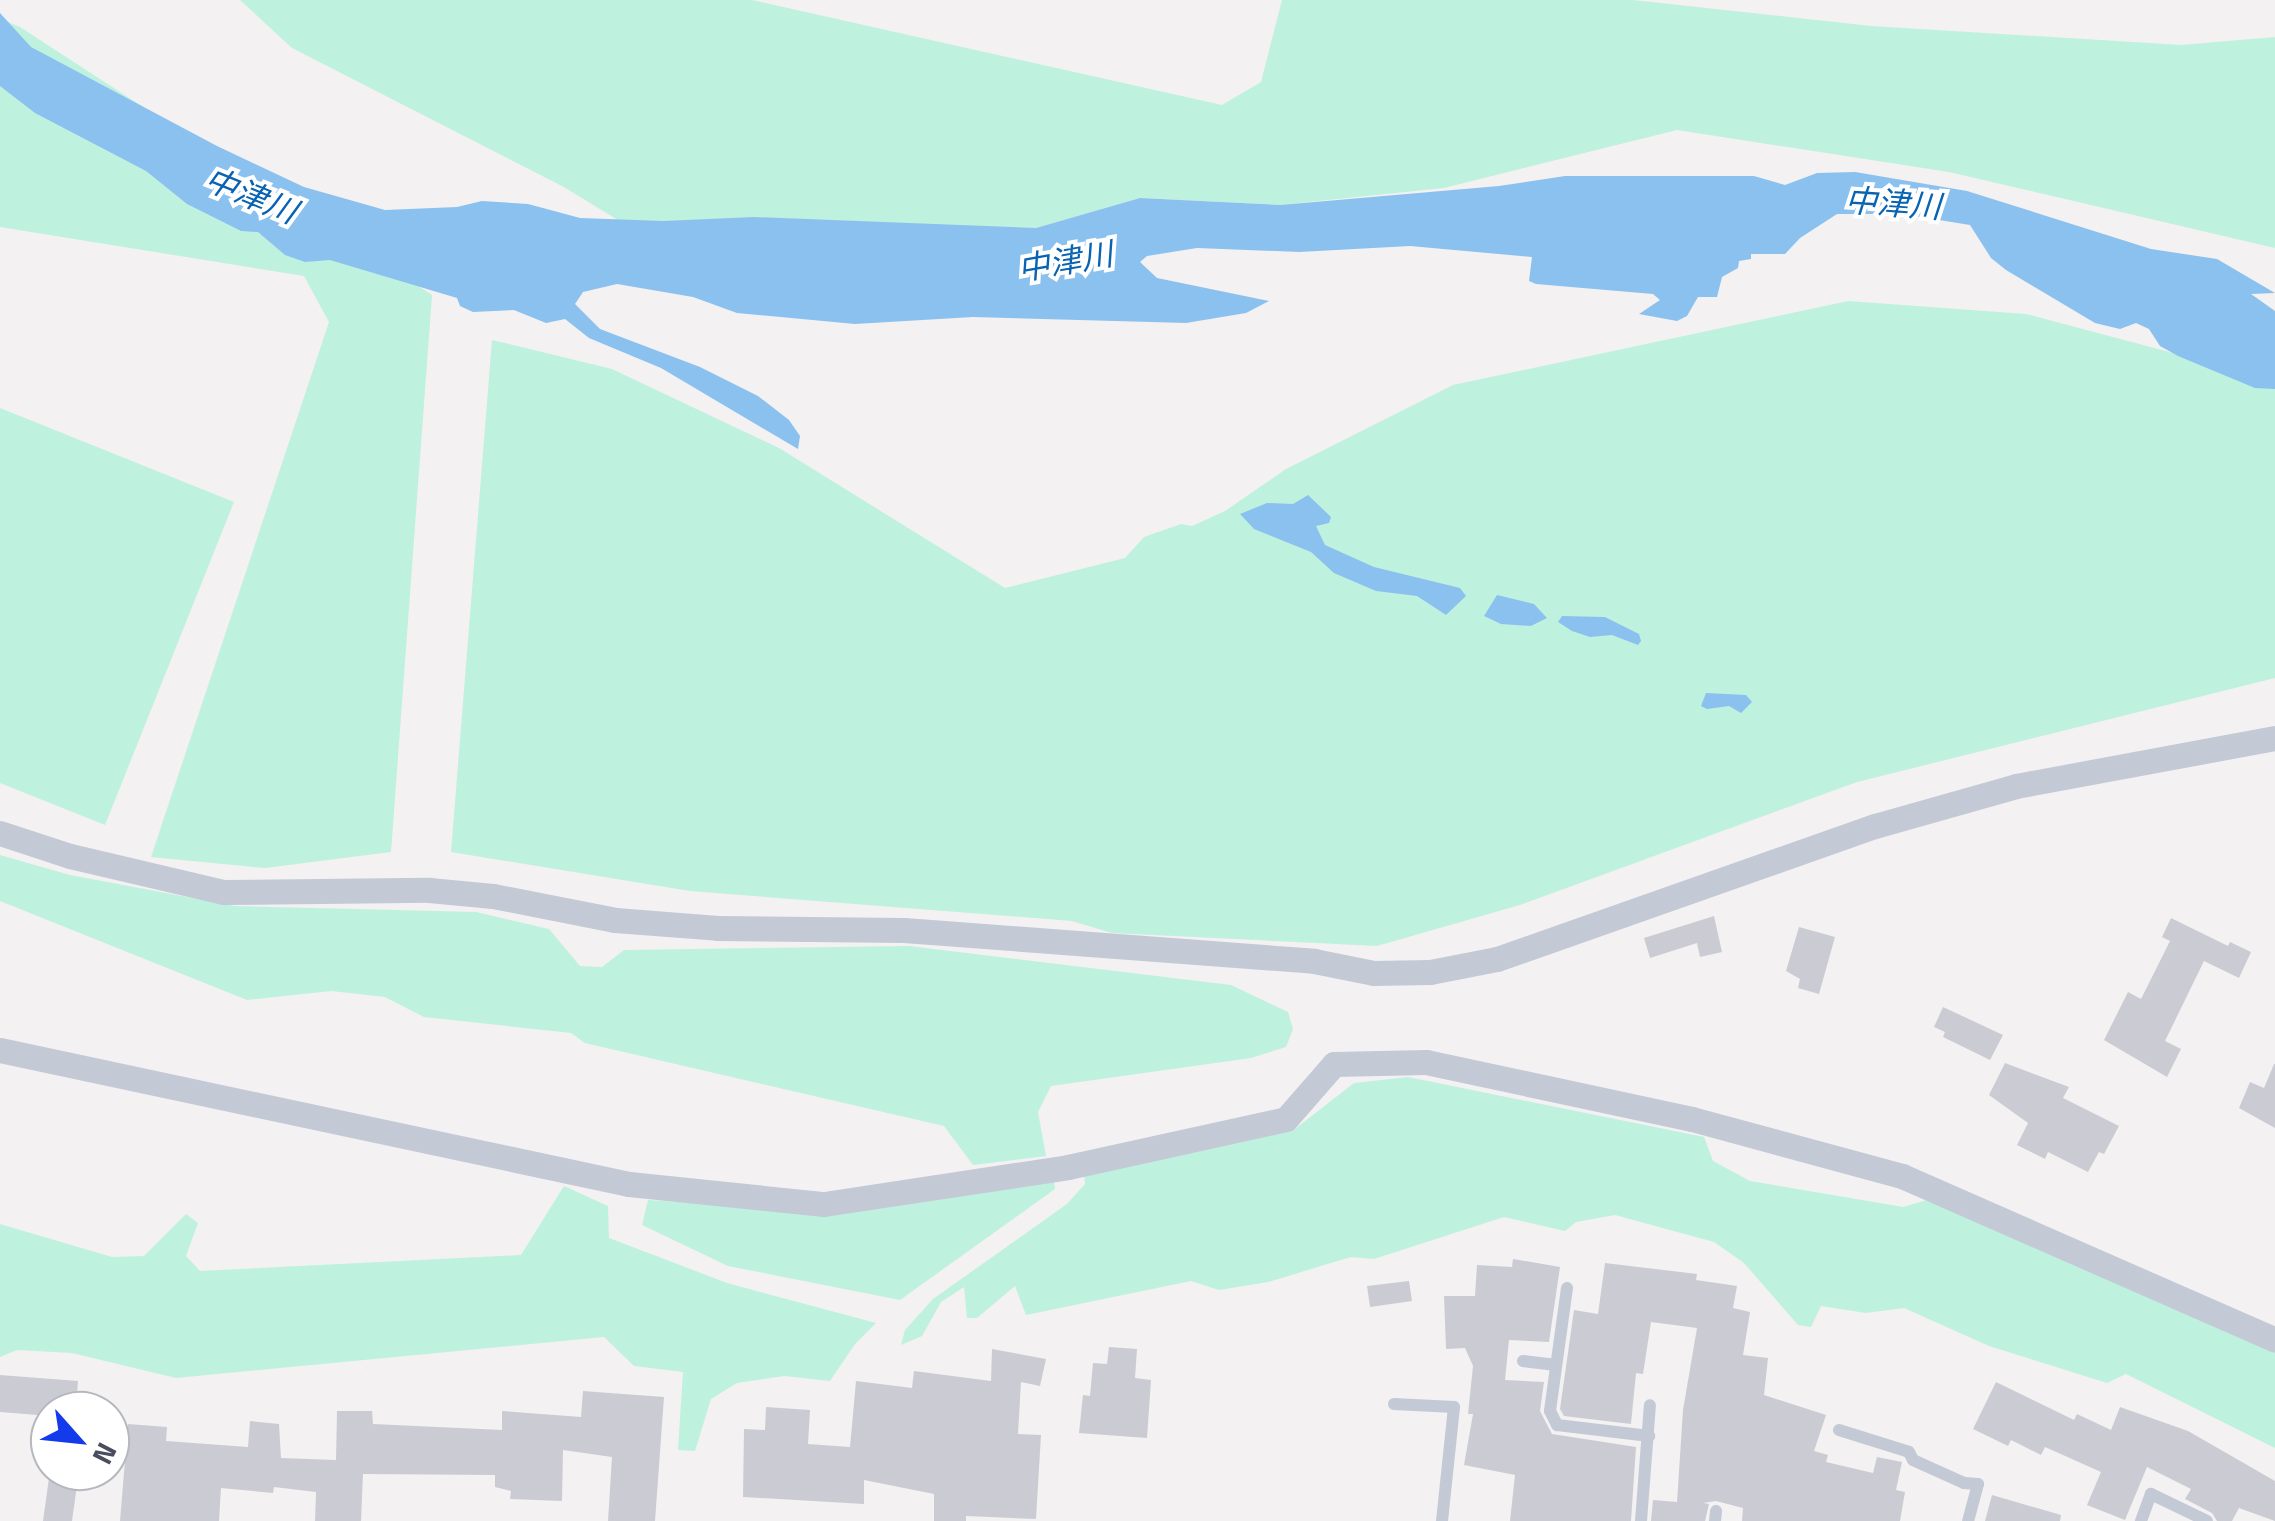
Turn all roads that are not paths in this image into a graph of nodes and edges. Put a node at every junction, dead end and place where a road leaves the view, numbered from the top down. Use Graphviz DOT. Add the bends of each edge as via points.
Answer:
graph roads {
  1 [pos="2275,738"];
  2 [pos="0,833"];
  3 [pos="0,1050"];
  4 [pos="1567,1288"];
  5 [pos="2275,1340"];
  6 [pos="1523,1361"];
  7 [pos="1556,1365"];
  8 [pos="1394,1404"];
  9 [pos="1650,1405"];
  10 [pos="1839,1430"];
  11 [pos="1649,1436"];
  12 [pos="1858,1436"];
  13 [pos="1854,1451"];
  14 [pos="1442,1521"];
  15 [pos="1641,1521"];
  16 [pos="1968,1521"];
  17 [pos="2140,1521"];
  18 [pos="2207,1521"];
  1 -- 2 [label="street" via="2016,786 1875,826 1497,959 1430,972 1374,973 1279,958 904,930 615,920 429,890 224,892"];
  3 -- 5 [label="street" via="629,1184 824,1204 1068,1167 1286,1120 1334,1064 1426,1062 1692,1119 1902,1176"];
  4 -- 7 [label="lane"];
  6 -- 7 [label="lane"];
  7 -- 11 [label="lane" via="1550,1410 1557,1425"];
  8 -- 14 [label="lane" via="1454,1407"];
  9 -- 11 [label="lane"];
  10 -- 12 [label="lane"];
  11 -- 15 [label="lane"];
  12 -- 13 [label="lane"];
  12 -- 16 [label="lane" via="1978,1484"];
  17 -- 18 [label="lane" via="2151,1494"];
}
